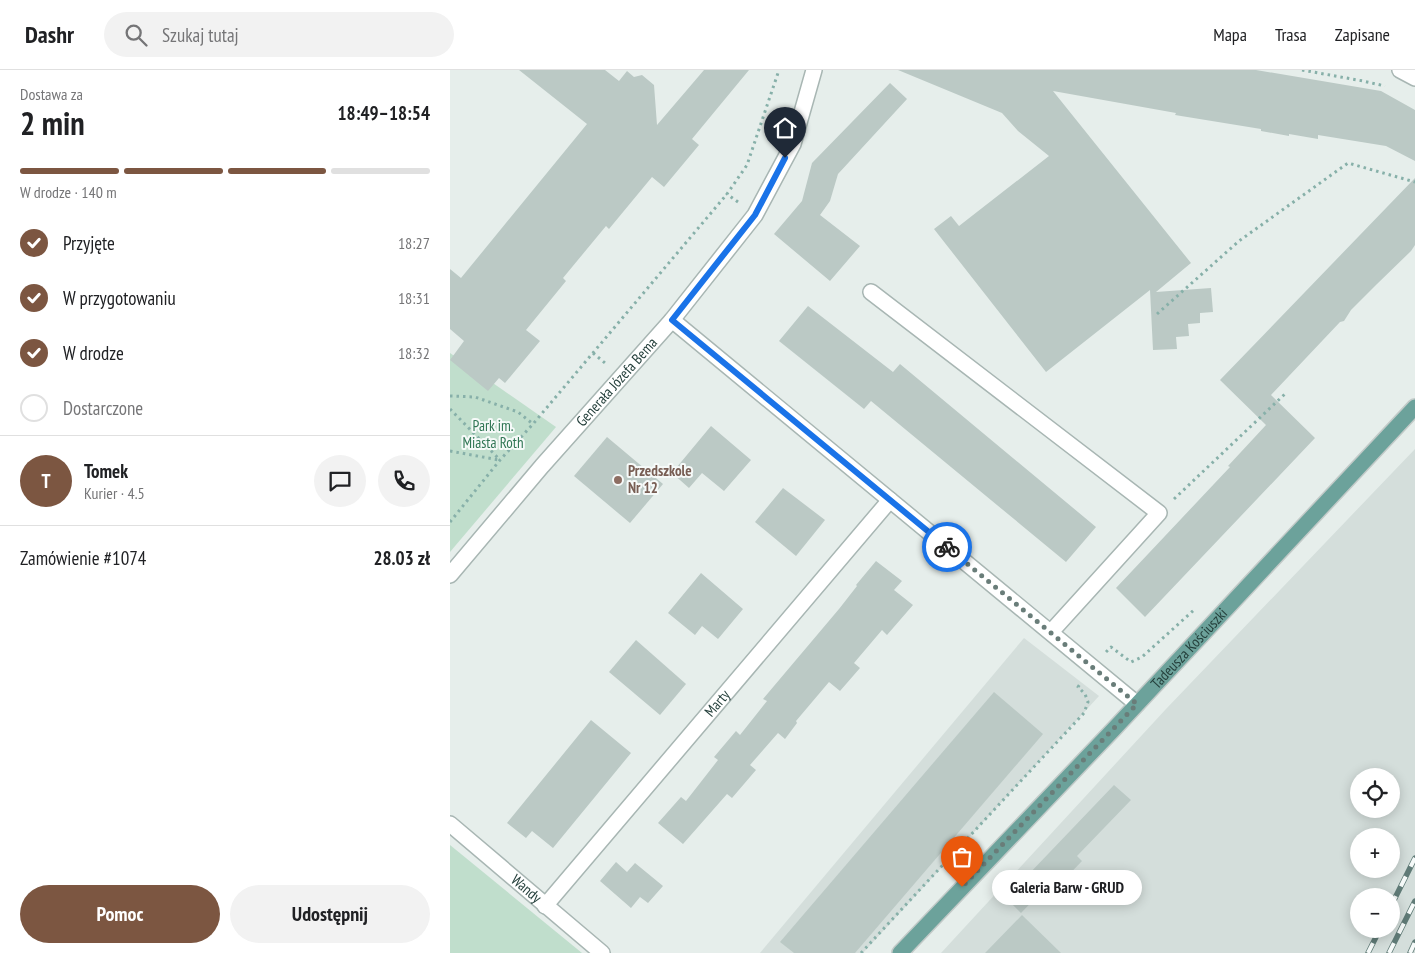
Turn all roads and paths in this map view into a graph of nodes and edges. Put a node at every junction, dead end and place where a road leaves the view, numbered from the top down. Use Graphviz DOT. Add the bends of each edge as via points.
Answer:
graph roads {
  1 [pos="779,70"];
  2 [pos="814,70"];
  3 [pos="1302,70"];
  4 [pos="1400,70"];
  5 [pos="1415,78"];
  6 [pos="1390,89"];
  7 [pos="1415,182"];
  8 [pos="727,194"];
  9 [pos="755,215"];
  10 [pos="871,292"];
  11 [pos="1157,314"];
  12 [pos="672,320"];
  13 [pos="1286,394"];
  14 [pos="450,396"];
  15 [pos="1415,408"];
  16 [pos="450,409"];
  17 [pos="533,424"];
  18 [pos="450,451"];
  19 [pos="500,460"];
  20 [pos="890,500"];
  21 [pos="1159,513"];
  22 [pos="450,522"];
  23 [pos="450,576"];
  24 [pos="1051,632"];
  25 [pos="1078,687"];
  26 [pos="1137,704"];
  27 [pos="450,824"];
  28 [pos="545,906"];
  29 [pos="602,953"];
  30 [pos="861,953"];
  31 [pos="900,953"];
  1 -- 8 [label="path" via="747,165"];
  2 -- 9 [label="street, Generała Józefa Bema" via="793,144"];
  3 -- 6 [label="path" via="1381,84"];
  4 -- 5 [label="street"];
  7 -- 11 [label="path" via="1348,163 1238,241"];
  8 -- 9 [label="path"];
  8 -- 17 [label="path"];
  9 -- 12 [label="street, Generała Józefa Bema"];
  10 -- 21 [label="street"];
  12 -- 20 [label="street"];
  12 -- 23 [label="street, Generała Józefa Bema" via="542,466"];
  13 -- 21 [label="path"];
  14 -- 17 [label="path" via="475,397 518,412"];
  15 -- 26 [label="main road, Tadeusza Kościuszki"];
  16 -- 19 [label="path"];
  17 -- 19 [label="path"];
  18 -- 19 [label="path"];
  19 -- 22 [label="path"];
  20 -- 24 [label="street"];
  20 -- 28 [label="street, Marty"];
  21 -- 24 [label="street"];
  24 -- 26 [label="street"];
  25 -- 30 [label="path" via="1087,697 1084,712"];
  26 -- 31 [label="main road, Tadeusza Kościuszki"];
  27 -- 28 [label="street, Wandy"];
  28 -- 29 [label="street, Wandy"];
}
